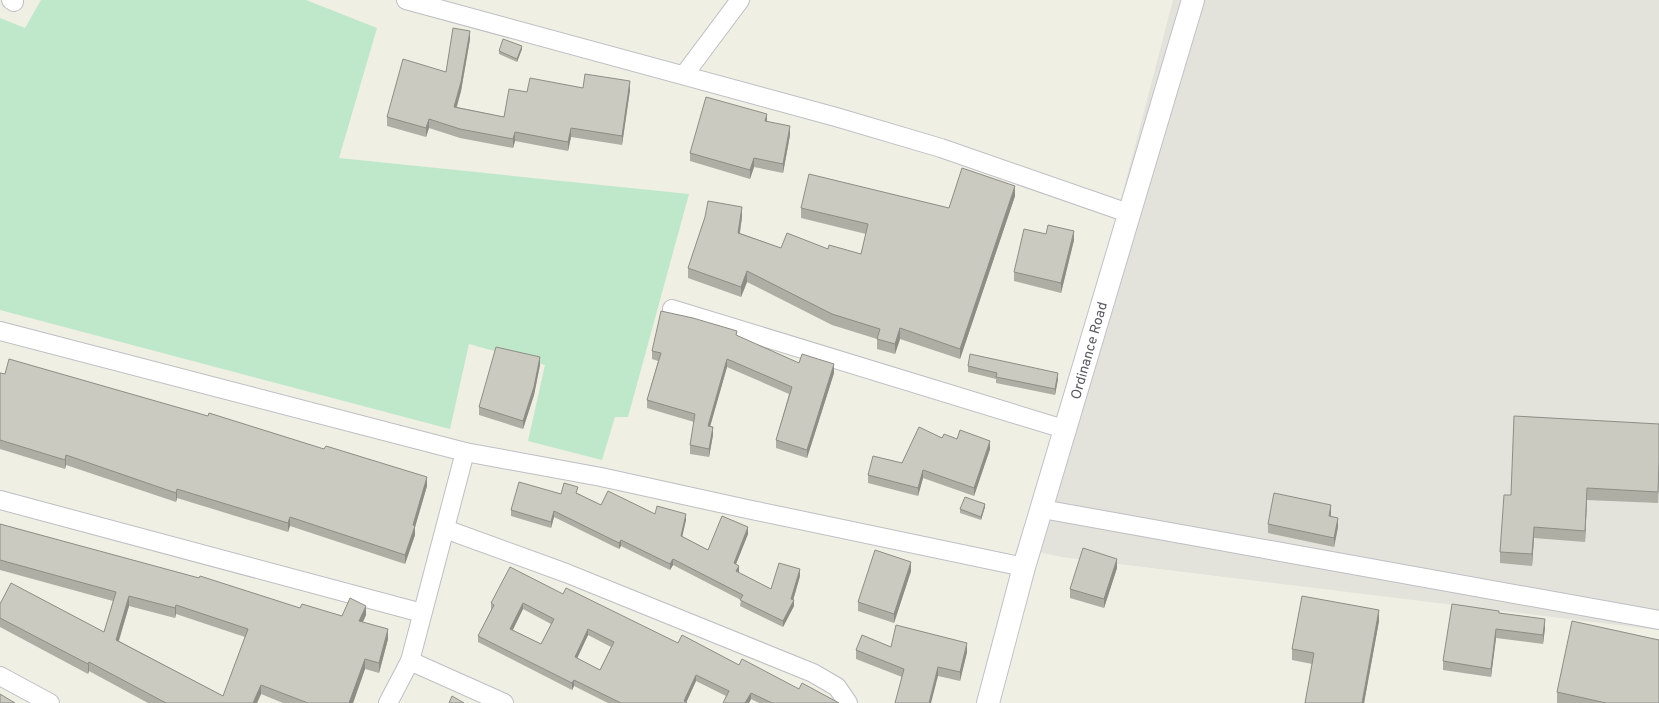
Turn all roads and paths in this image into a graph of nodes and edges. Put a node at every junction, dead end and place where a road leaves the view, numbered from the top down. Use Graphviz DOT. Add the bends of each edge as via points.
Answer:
graph roads {
  1 [pos="406,0"];
  2 [pos="740,0"];
  3 [pos="1193,0"];
  4 [pos="684,75"];
  5 [pos="1131,214"];
  6 [pos="672,309"];
  7 [pos="0,331"];
  8 [pos="1067,430"];
  9 [pos="464,452"];
  10 [pos="0,500"];
  11 [pos="1042,510"];
  12 [pos="446,529"];
  13 [pos="1024,567"];
  14 [pos="422,613"];
  15 [pos="1659,620"];
  16 [pos="410,661"];
  17 [pos="0,676"];
  18 [pos="50,703"];
  19 [pos="388,703"];
  20 [pos="504,703"];
  21 [pos="848,703"];
  22 [pos="988,703"];
  1 -- 4 [label="street"];
  2 -- 4 [label="street"];
  3 -- 5 [label="street, Ordinance Road"];
  4 -- 5 [label="street" via="941,148"];
  5 -- 8 [label="street, Ordinance Road"];
  6 -- 8 [label="street"];
  7 -- 9 [label="street"];
  8 -- 11 [label="street, Ordinance Road"];
  9 -- 12 [label="street"];
  9 -- 13 [label="street" via="601,477"];
  10 -- 14 [label="street"];
  11 -- 13 [label="street, Ordinance Road"];
  11 -- 15 [label="street"];
  12 -- 14 [label="street"];
  12 -- 21 [label="street" via="566,573 813,673 837,687"];
  13 -- 22 [label="street, Ordinance Road"];
  14 -- 16 [label="street"];
  16 -- 19 [label="street"];
  16 -- 20 [label="street"];
  17 -- 18 [label="street"];
}
